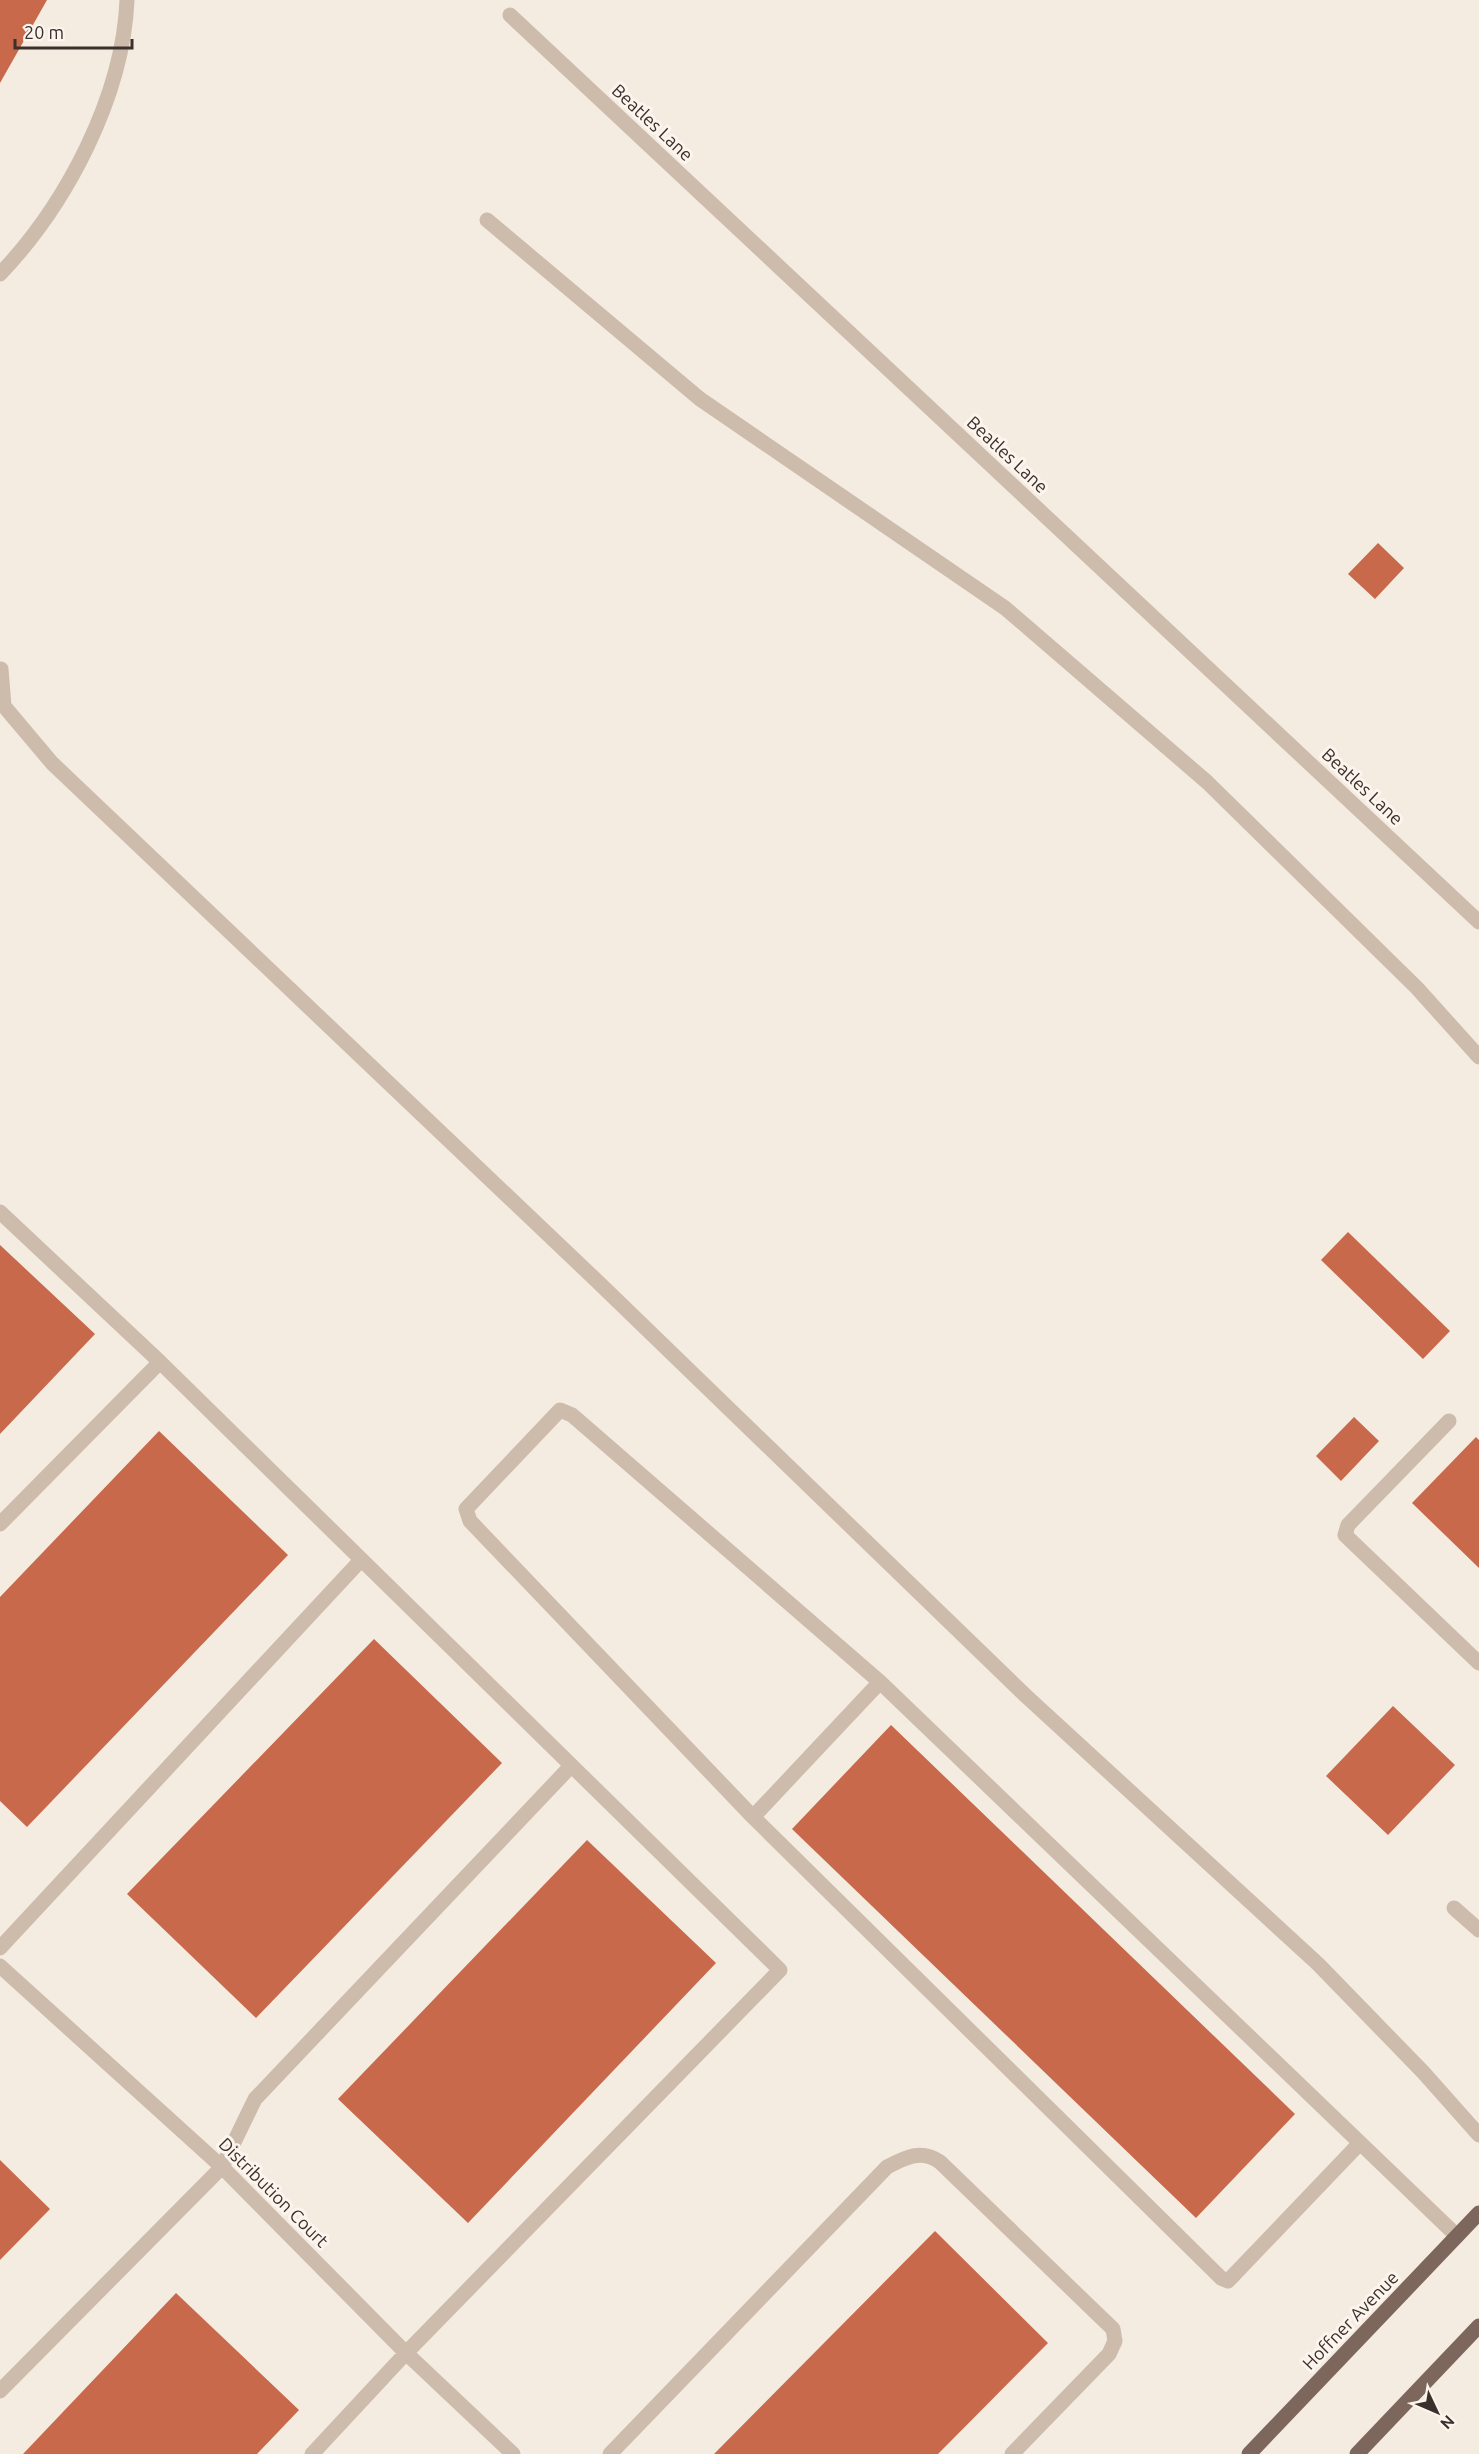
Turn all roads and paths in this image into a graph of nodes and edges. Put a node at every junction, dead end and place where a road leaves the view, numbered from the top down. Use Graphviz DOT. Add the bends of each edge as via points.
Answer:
graph roads {
  1 [pos="127,0"];
  2 [pos="510,15"];
  3 [pos="488,220"];
  4 [pos="0,274"];
  5 [pos="2,669"];
  6 [pos="1479,922"];
  7 [pos="1479,1058"];
  8 [pos="0,1212"];
  9 [pos="160,1362"];
  10 [pos="1449,1421"];
  11 [pos="0,1524"];
  12 [pos="361,1560"];
  13 [pos="1479,1662"];
  14 [pos="880,1682"];
  15 [pos="571,1766"];
  16 [pos="753,1817"];
  17 [pos="1454,1908"];
  18 [pos="1479,1930"];
  19 [pos="0,1948"];
  20 [pos="0,1966"];
  21 [pos="1479,2135"];
  22 [pos="1360,2143"];
  23 [pos="222,2167"];
  24 [pos="1479,2213"];
  25 [pos="1457,2236"];
  26 [pos="1479,2326"];
  27 [pos="406,2352"];
  28 [pos="0,2391"];
  29 [pos="312,2454"];
  30 [pos="513,2454"];
  31 [pos="610,2454"];
  32 [pos="1012,2454"];
  33 [pos="1249,2454"];
  34 [pos="1358,2454"];
  1 -- 4 [label="street" via="120,60 90,140 50,214"];
  2 -- 6 [label="street, Beatles Lane"];
  3 -- 7 [label="street" via="700,399 1005,608 1207,782 1418,988"];
  5 -- 21 [label="street" via="4,706 52,764 1026,1696 1318,1964"];
  8 -- 9 [label="street"];
  9 -- 11 [label="street"];
  9 -- 12 [label="street"];
  10 -- 13 [label="street" via="1348,1525 1345,1535"];
  12 -- 15 [label="street"];
  12 -- 19 [label="street"];
  14 -- 16 [label="street"];
  14 -- 16 [label="street" via="560,1410 466,1509 470,1521"];
  14 -- 22 [label="street"];
  15 -- 23 [label="street" via="255,2099"];
  15 -- 27 [label="street" via="780,1971"];
  16 -- 22 [label="street" via="1221,2278 1228,2281"];
  17 -- 18 [label="street"];
  20 -- 23 [label="street, Distribution Court"];
  22 -- 25 [label="street"];
  23 -- 27 [label="street, Distribution Court"];
  23 -- 28 [label="street"];
  24 -- 25 [label="main road, Hoffner Avenue"];
  25 -- 33 [label="main road, Hoffner Avenue"];
  26 -- 34 [label="main road"];
  27 -- 29 [label="street"];
  27 -- 30 [label="street, Distribution Court"];
  31 -- 32 [label="street" via="887,2167 902,2158 929,2154 1113,2329 1115,2341 1109,2354"];
}
